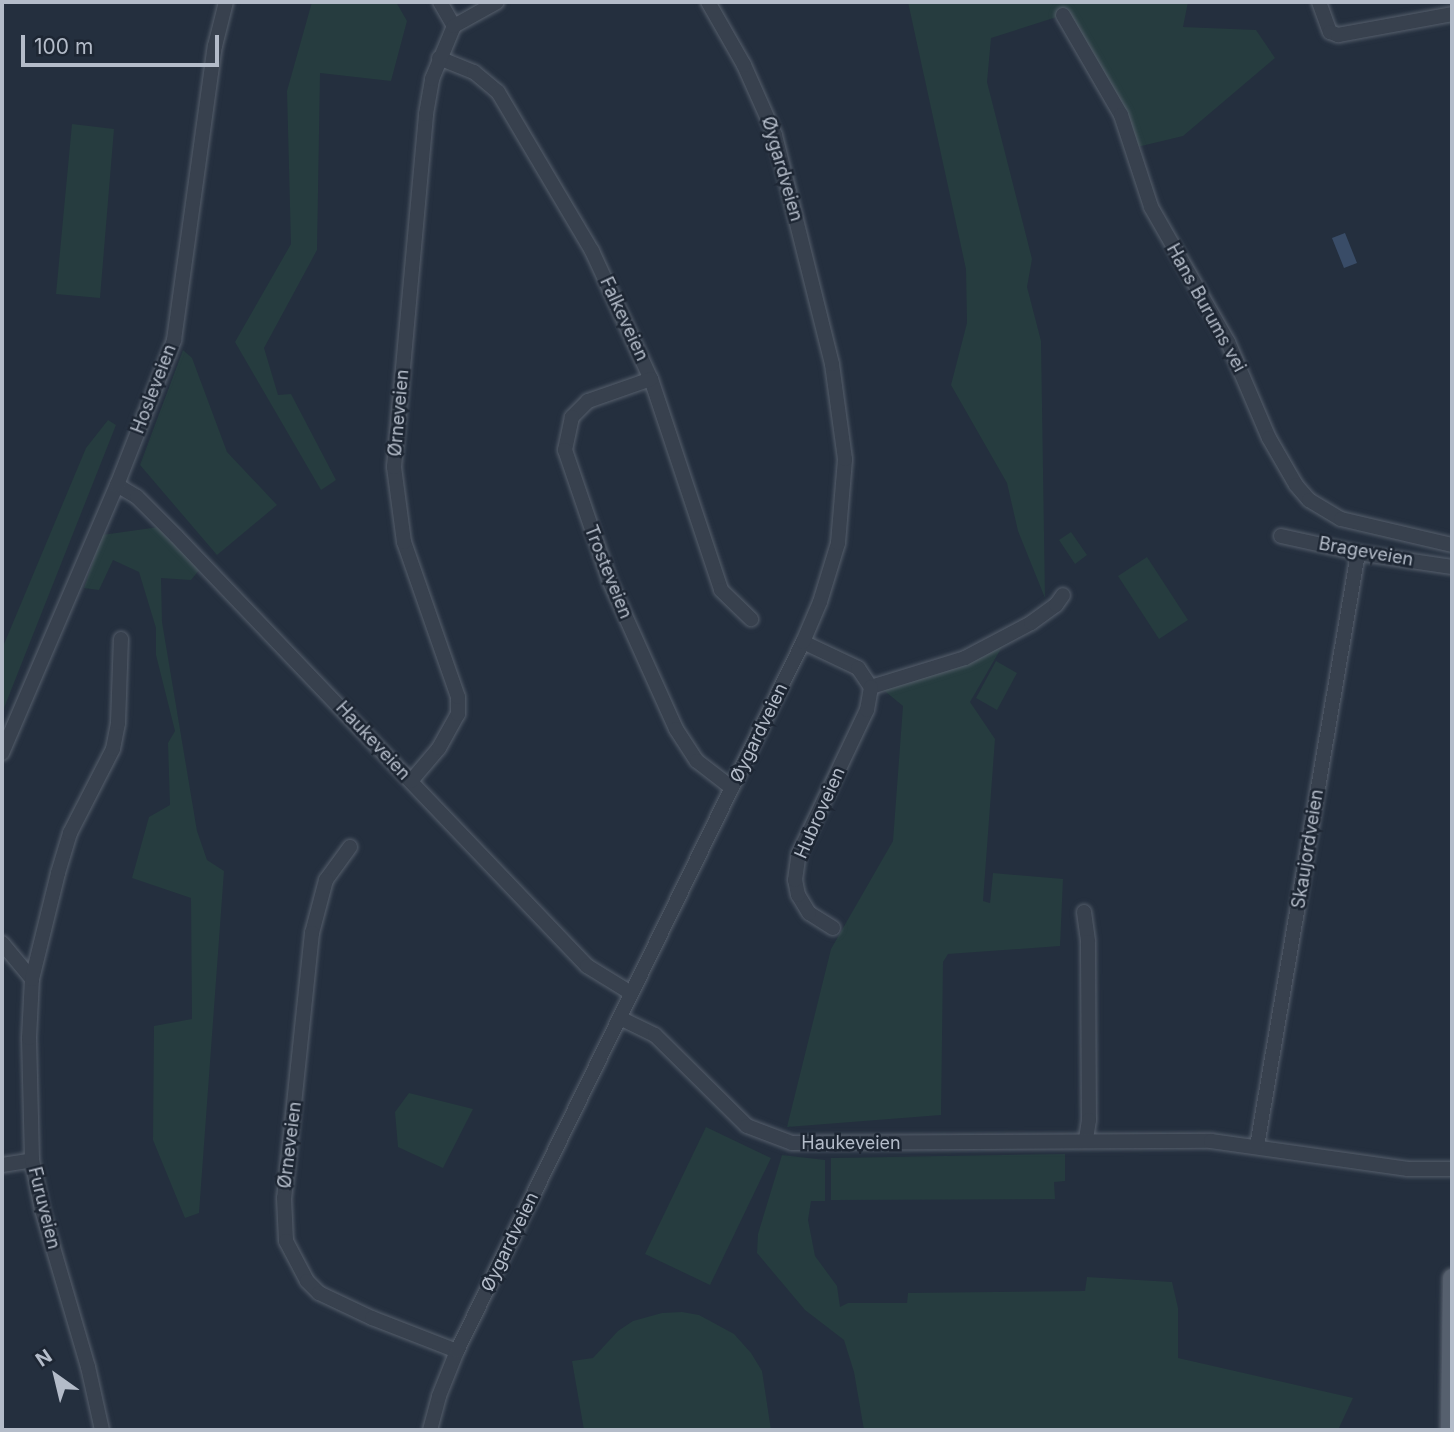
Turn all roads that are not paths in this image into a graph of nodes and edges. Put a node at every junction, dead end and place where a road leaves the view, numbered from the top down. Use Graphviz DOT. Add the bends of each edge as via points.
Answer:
graph roads {
  1 [pos="226,2"];
  2 [pos="440,2"];
  3 [pos="497,2"];
  4 [pos="708,2"];
  5 [pos="1319,2"];
  6 [pos="1452,14"];
  7 [pos="1063,15"];
  8 [pos="454,26"];
  9 [pos="439,58"];
  10 [pos="651,379"];
  11 [pos="117,485"];
  12 [pos="1281,536"];
  13 [pos="1452,545"];
  14 [pos="1358,553"];
  15 [pos="1452,567"];
  16 [pos="1063,595"];
  17 [pos="751,618"];
  18 [pos="121,639"];
  19 [pos="803,642"];
  20 [pos="871,687"];
  21 [pos="2,753"];
  22 [pos="411,781"];
  23 [pos="732,788"];
  24 [pos="350,847"];
  25 [pos="1084,912"];
  26 [pos="833,928"];
  27 [pos="2,943"];
  28 [pos="33,979"];
  29 [pos="631,993"];
  30 [pos="620,1018"];
  31 [pos="1086,1140"];
  32 [pos="1257,1146"];
  33 [pos="32,1160"];
  34 [pos="2,1165"];
  35 [pos="1452,1169"];
  36 [pos="1452,1278"];
  37 [pos="457,1351"];
  38 [pos="102,1430"];
  39 [pos="430,1430"];
  40 [pos="1450,1430"];
  1 -- 11 [label="street, Hosleveien" via="215,46 174,340"];
  2 -- 8 [label="street"];
  3 -- 8 [label="street"];
  4 -- 19 [label="street, Øygardveien" via="744,65 775,135 839,400 845,459 842,519 832,566"];
  5 -- 6 [label="street" via="1330,32 1338,35"];
  7 -- 13 [label="street, Hans Burums vei" via="1121,116 1151,207 1223,332 1269,438 1296,485 1309,500 1341,519"];
  8 -- 9 [label="street, Ørneveien"];
  9 -- 10 [label="street, Falkeveien" via="485,78 513,113 592,251"];
  9 -- 22 [label="street, Ørneveien" via="426,114 394,467 404,542 452,680 458,713 439,748"];
  10 -- 17 [label="street, Falkeveien" via="721,590"];
  10 -- 23 [label="street, Trosteveien" via="588,401 572,417 565,450 610,582 676,729 697,761"];
  11 -- 21 [label="street, Hosleveien"];
  11 -- 22 [label="street, Haukeveien" via="137,497 176,536"];
  12 -- 14 [label="street, Brageveien"];
  14 -- 15 [label="street, Brageveien"];
  14 -- 32 [label="street, Skaujordveien"];
  16 -- 20 [label="street" via="1031,623 965,658"];
  18 -- 28 [label="street, Furuveien" via="113,749 70,833 44,921"];
  19 -- 20 [label="street" via="858,668"];
  19 -- 23 [label="street, Øygardveien"];
  20 -- 26 [label="street, Hubroveien" via="867,710 799,853 798,895 809,913"];
  22 -- 29 [label="street, Haukeveien" via="587,965"];
  23 -- 29 [label="street, Øygardveien"];
  24 -- 37 [label="street, Ørneveien" via="326,880 312,933 284,1198 286,1241 307,1281 319,1293"];
  25 -- 31 [label="street" via="1088,942"];
  27 -- 28 [label="street"];
  28 -- 33 [label="street, Furuveien" via="29,1038"];
  29 -- 30 [label="street, Øygardveien"];
  30 -- 31 [label="street, Haukeveien" via="655,1034 747,1126 792,1143"];
  30 -- 37 [label="street, Øygardveien"];
  31 -- 32 [label="street, Haukeveien"];
  32 -- 35 [label="street, Haukeveien" via="1408,1168"];
  33 -- 34 [label="street"];
  33 -- 38 [label="street, Furuveien"];
  36 -- 40 [label="main road"];
  37 -- 39 [label="street, Øygardveien"];
}
